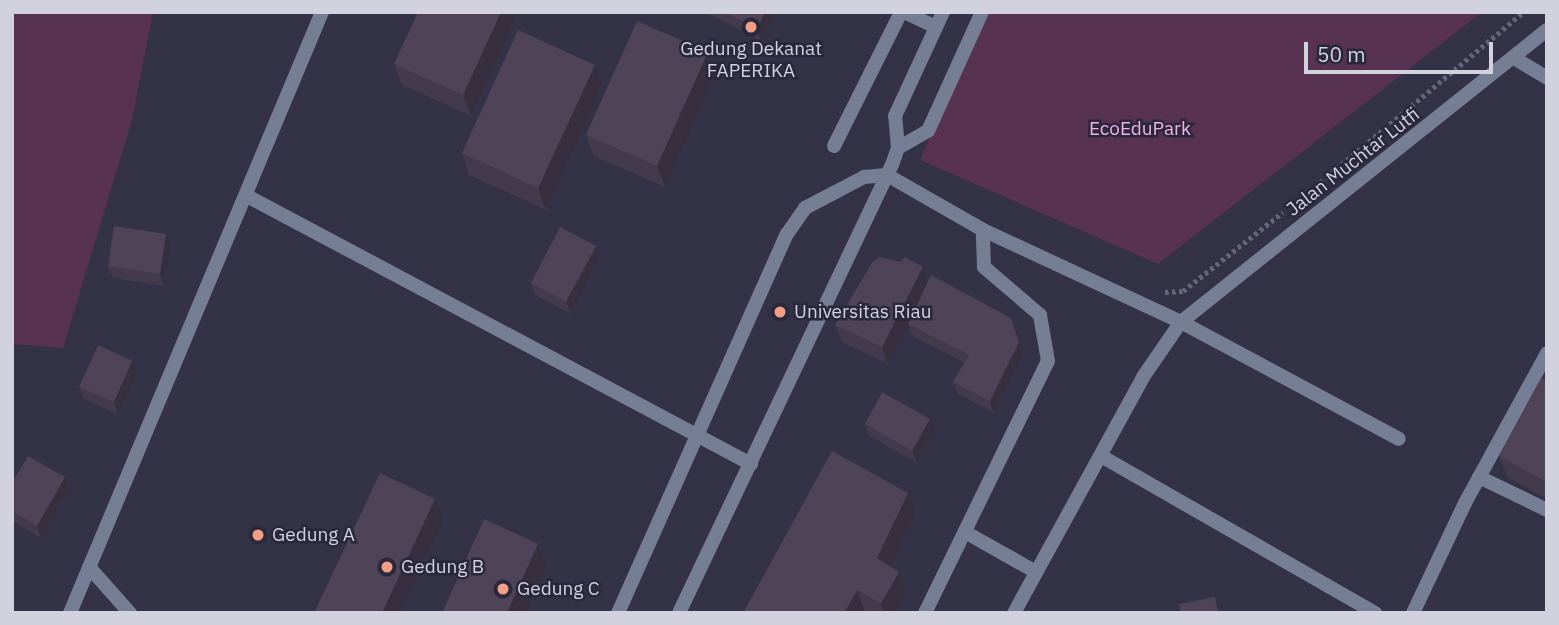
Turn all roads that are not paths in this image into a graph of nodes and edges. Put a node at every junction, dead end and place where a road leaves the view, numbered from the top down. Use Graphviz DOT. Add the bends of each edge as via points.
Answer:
graph roads {
  1 [pos="322,12"];
  2 [pos="903,12"];
  3 [pos="943,12"];
  4 [pos="982,12"];
  5 [pos="936,27"];
  6 [pos="1547,30"];
  7 [pos="1514,58"];
  8 [pos="1547,78"];
  9 [pos="834,146"];
  10 [pos="898,148"];
  11 [pos="887,174"];
  12 [pos="247,197"];
  13 [pos="983,230"];
  14 [pos="1181,322"];
  15 [pos="1547,353"];
  16 [pos="697,436"];
  17 [pos="1399,439"];
  18 [pos="1101,456"];
  19 [pos="751,464"];
  20 [pos="1479,477"];
  21 [pos="1547,510"];
  22 [pos="965,532"];
  23 [pos="89,567"];
  24 [pos="1036,572"];
  25 [pos="70,613"];
  26 [pos="130,613"];
  27 [pos="618,613"];
  28 [pos="679,613"];
  29 [pos="925,613"];
  30 [pos="1014,613"];
  31 [pos="1375,613"];
  32 [pos="1413,613"];
  1 -- 12 [label="lane"];
  2 -- 5 [label="lane"];
  2 -- 9 [label="lane"];
  3 -- 5 [label="lane"];
  4 -- 10 [label="lane" via="928,131"];
  5 -- 10 [label="lane" via="895,116"];
  6 -- 7 [label="lane, Jalan Muchtar Lutfi"];
  7 -- 8 [label="lane"];
  7 -- 14 [label="lane, Jalan Muchtar Lutfi"];
  10 -- 11 [label="lane"];
  11 -- 13 [label="lane"];
  11 -- 16 [label="lane" via="864,177 805,208 787,234"];
  11 -- 19 [label="lane"];
  12 -- 16 [label="lane"];
  12 -- 23 [label="lane"];
  13 -- 14 [label="lane"];
  13 -- 22 [label="lane" via="984,267 1040,315 1048,361"];
  14 -- 17 [label="lane"];
  14 -- 18 [label="lane, Jalan Muchtar Lutfi" via="1143,377"];
  15 -- 20 [label="lane"];
  16 -- 19 [label="lane"];
  16 -- 27 [label="lane"];
  18 -- 24 [label="lane, Jalan Muchtar Lutfi"];
  18 -- 31 [label="lane"];
  19 -- 28 [label="lane"];
  20 -- 21 [label="lane"];
  20 -- 32 [label="lane"];
  22 -- 24 [label="lane"];
  22 -- 29 [label="lane"];
  23 -- 25 [label="lane"];
  23 -- 26 [label="lane"];
  24 -- 30 [label="lane, Jalan Muchtar Lutfi"];
}
